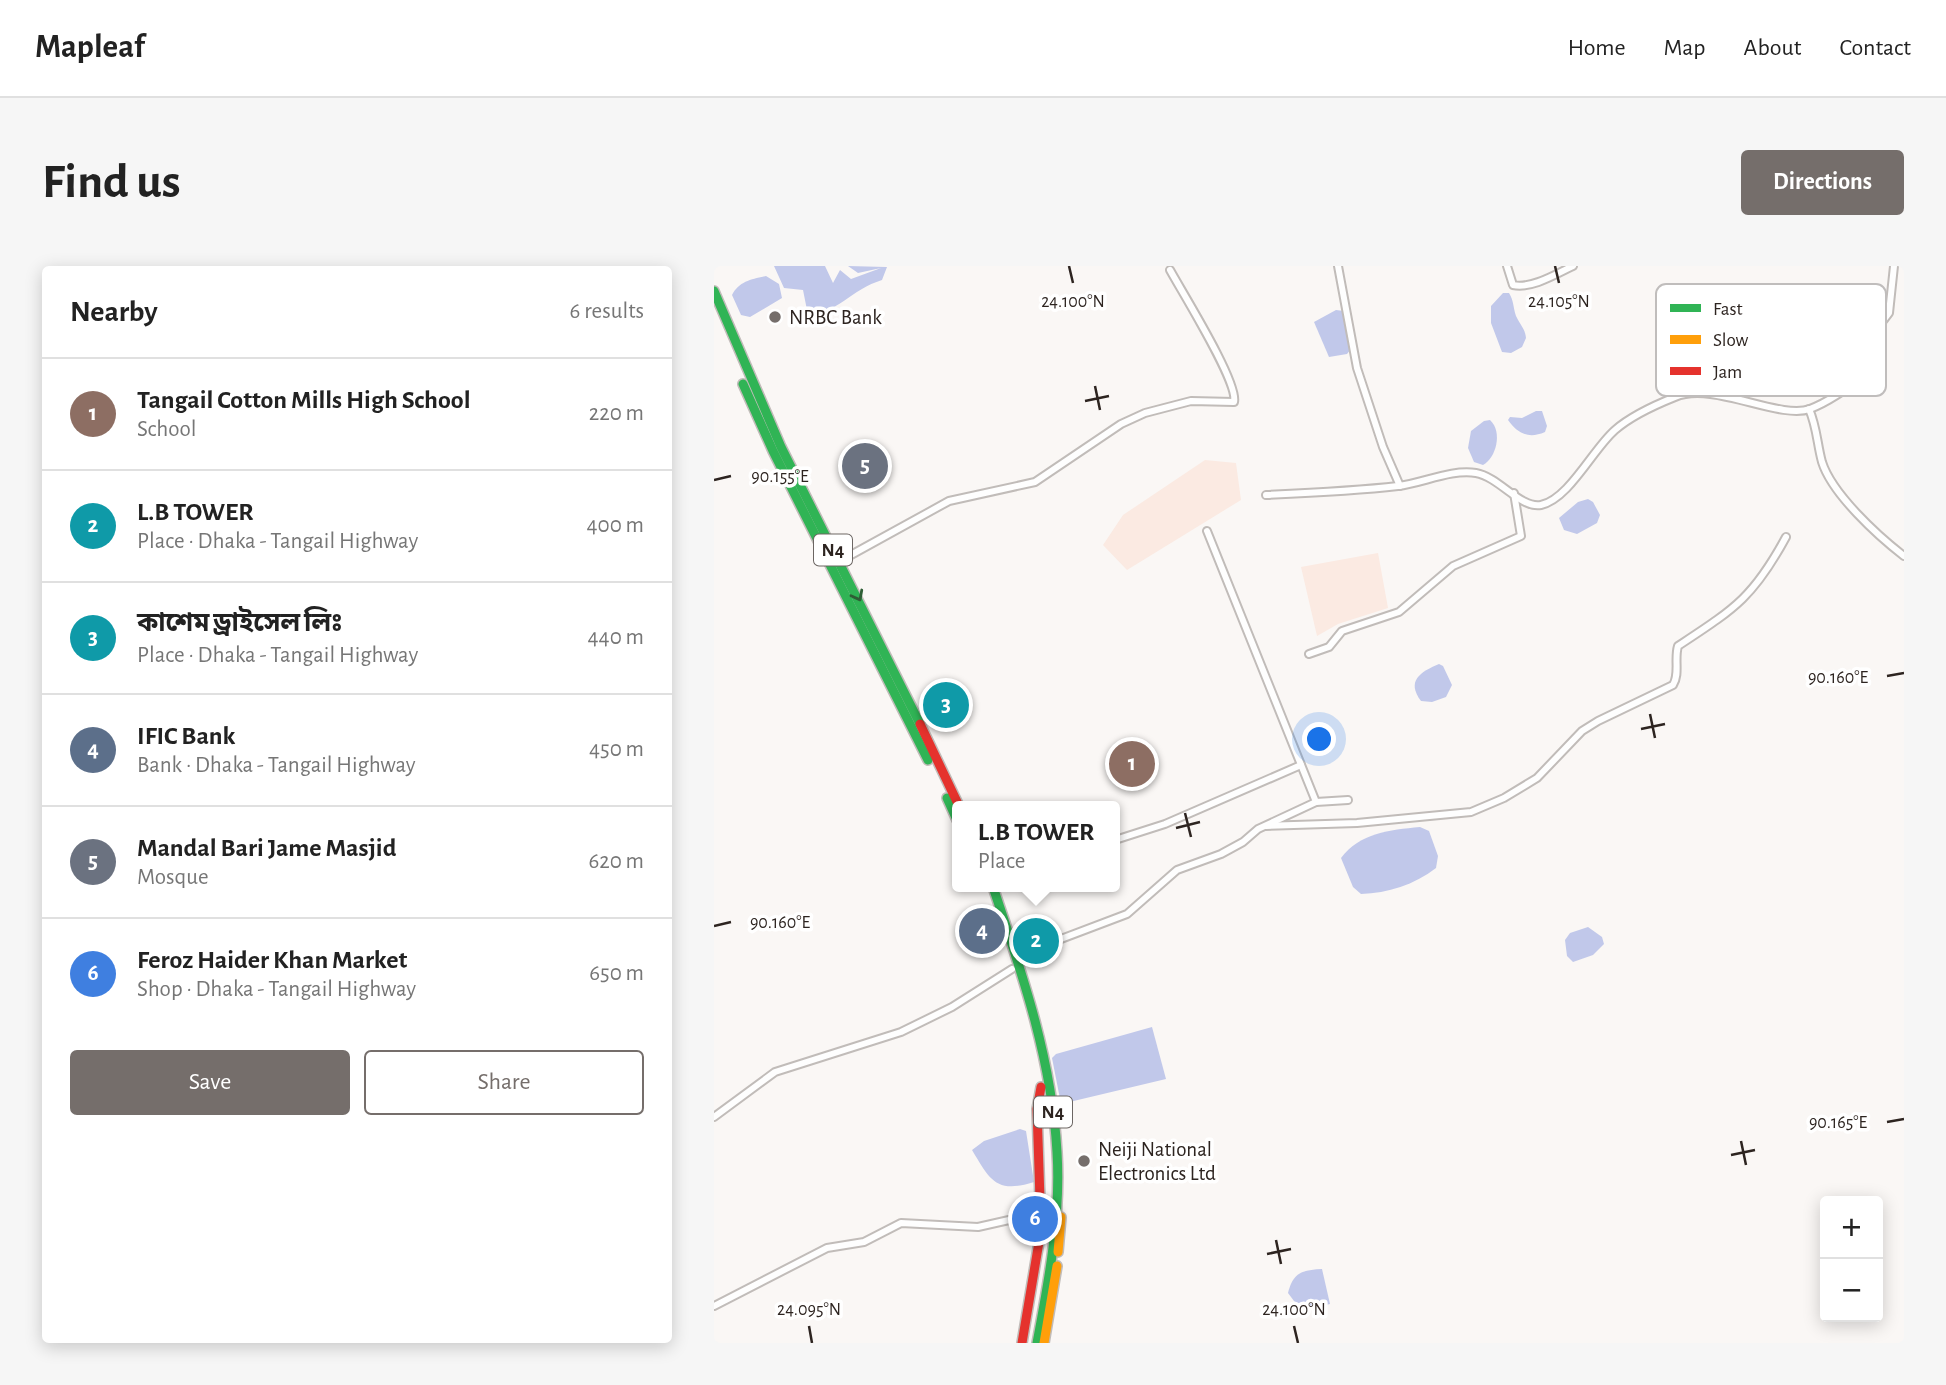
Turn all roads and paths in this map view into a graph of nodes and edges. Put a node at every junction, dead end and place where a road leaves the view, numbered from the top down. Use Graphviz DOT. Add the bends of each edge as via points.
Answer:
graph roads {
  1 [pos="1339,266"];
  2 [pos="1507,266"];
  3 [pos="1573,266"];
  4 [pos="1894,266"];
  5 [pos="1170,270"];
  6 [pos="714,291"];
  7 [pos="714,313"];
  8 [pos="1886,317"];
  9 [pos="1679,396"];
  10 [pos="1715,396"];
  11 [pos="1836,396"];
  12 [pos="1809,409"];
  13 [pos="1400,486"];
  14 [pos="1514,494"];
  15 [pos="1266,495"];
  16 [pos="1207,531"];
  17 [pos="1786,537"];
  18 [pos="1904,556"];
  19 [pos="839,561"];
  20 [pos="1309,654"];
  21 [pos="885,664"];
  22 [pos="1301,765"];
  23 [pos="1348,800"];
  24 [pos="956,801"];
  25 [pos="1316,802"];
  26 [pos="952,809"];
  27 [pos="1266,826"];
  28 [pos="1120,839"];
  29 [pos="987,892"];
  30 [pos="995,892"];
  31 [pos="1016,956"];
  32 [pos="1012,969"];
  33 [pos="1045,1088"];
  34 [pos="714,1117"];
  35 [pos="1041,1230"];
  36 [pos="714,1307"];
  37 [pos="1022,1343"];
  38 [pos="1030,1343"];
  39 [pos="1037,1343"];
  40 [pos="1044,1343"];
  1 -- 13 [label="street" via="1357,368"];
  2 -- 3 [label="street" via="1517,286 1542,281"];
  4 -- 8 [label="street"];
  5 -- 19 [label="street" via="1216,350 1234,401 1191,401 1146,413 1121,424 1035,482 949,502"];
  6 -- 19 [label="main road, N4" via="757,394"];
  7 -- 21 [label="main road, N4" via="773,451"];
  9 -- 14 [label="street" via="1616,429 1579,475 1548,503 1537,506"];
  10 -- 12 [label="street"];
  11 -- 12 [label="street"];
  12 -- 18 [label="street" via="1823,464 1845,499"];
  13 -- 14 [label="street" via="1477,473 1502,483"];
  13 -- 15 [label="street"];
  14 -- 20 [label="street" via="1521,536 1452,566 1399,612 1342,631 1329,647"];
  16 -- 22 [label="street"];
  17 -- 27 [label="street" via="1751,592 1727,615 1678,646 1673,685 1582,731 1537,778 1504,798 1471,812 1443,816"];
  19 -- 21 [label="main road, N4, one-way"];
  21 -- 24 [label="main road, N4"];
  21 -- 26 [label="main road, N4"];
  22 -- 25 [label="street"];
  22 -- 28 [label="street"];
  23 -- 25 [label="street"];
  25 -- 27 [label="street"];
  27 -- 31 [label="street" via="1221,854 1177,870 1127,914"];
  29 -- 32 [label="main road, N4"];
  30 -- 31 [label="main road, N4"];
  31 -- 33 [label="main road, N4"];
  32 -- 33 [label="main road, N4"];
  32 -- 34 [label="street" via="901,1032 775,1072"];
  33 -- 35 [label="main road" via="1037,1109"];
  33 -- 38 [label="main road, N4" via="1049,1170 1042,1276"];
  33 -- 39 [label="main road, N4" via="1056,1150 1057,1193 1048,1291"];
  33 -- 40 [label="main road" via="1058,1104 1062,1149 1061,1217"];
  35 -- 36 [label="street" via="1009,1220 978,1227 901,1223 864,1242 827,1248"];
  35 -- 37 [label="main road"];
}
